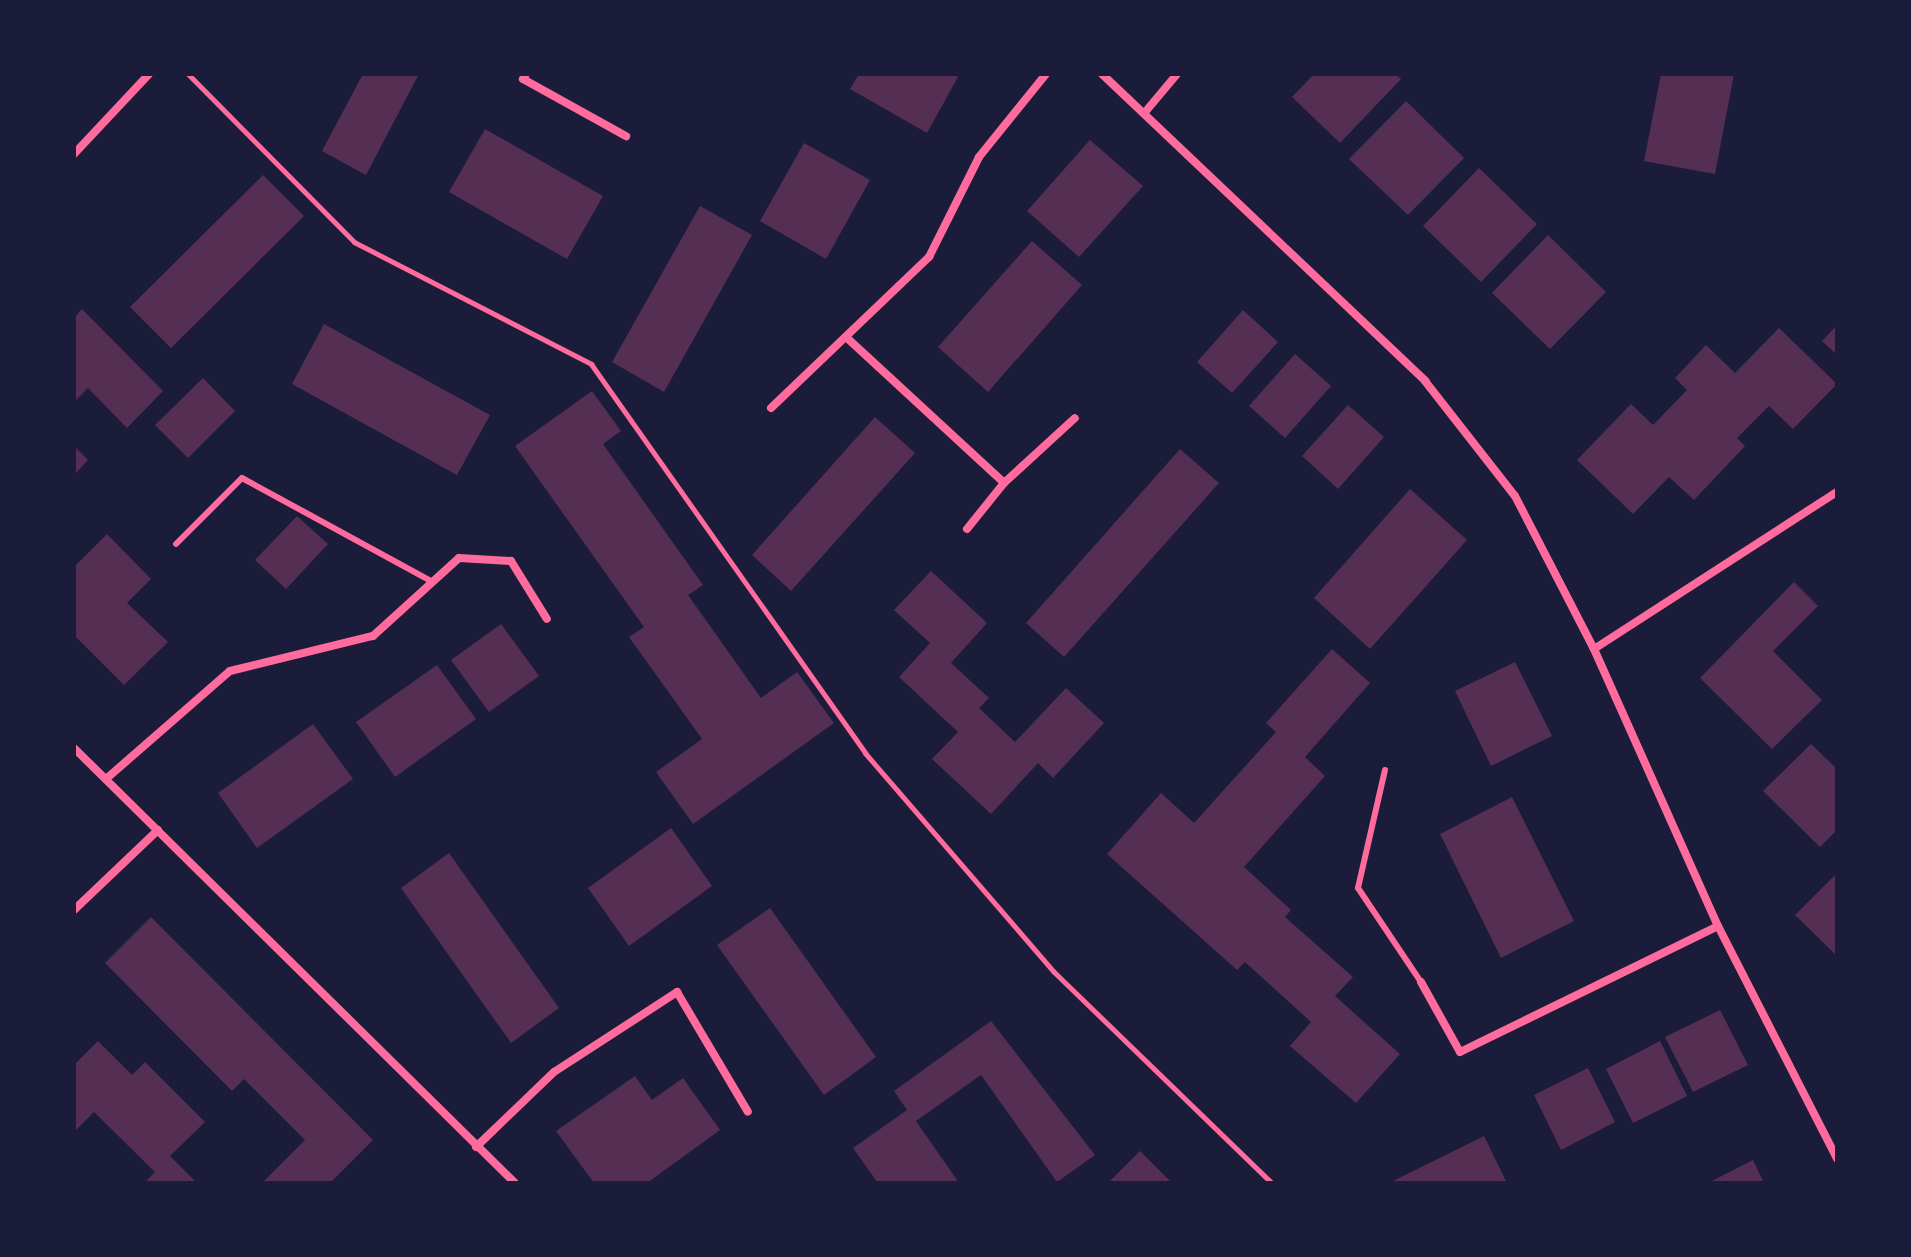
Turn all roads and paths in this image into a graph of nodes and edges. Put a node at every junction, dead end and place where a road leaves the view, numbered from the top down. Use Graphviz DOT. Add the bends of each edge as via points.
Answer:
graph roads {
  1 [pos="149,74"];
  2 [pos="188,74"];
  3 [pos="526,74"];
  4 [pos="1046,74"];
  5 [pos="1102,74"];
  6 [pos="1177,74"];
  7 [pos="1146,111"];
  8 [pos="626,136"];
  9 [pos="74,154"];
  10 [pos="846,337"];
  11 [pos="771,408"];
  12 [pos="1075,418"];
  13 [pos="1004,483"];
  14 [pos="1837,492"];
  15 [pos="967,529"];
  16 [pos="176,544"];
  17 [pos="433,582"];
  18 [pos="547,619"];
  19 [pos="1594,649"];
  20 [pos="74,748"];
  21 [pos="1385,770"];
  22 [pos="106,779"];
  23 [pos="158,830"];
  24 [pos="74,910"];
  25 [pos="1718,926"];
  26 [pos="1421,982"];
  27 [pos="748,1112"];
  28 [pos="476,1147"];
  29 [pos="1837,1159"];
  30 [pos="515,1183"];
  31 [pos="1272,1183"];
  1 -- 9 [label="street"];
  2 -- 31 [label="path" via="354,242 591,364 865,753 1054,972"];
  3 -- 8 [label="street" via="523,79"];
  4 -- 10 [label="street" via="979,157 929,257"];
  5 -- 7 [label="street"];
  6 -- 7 [label="street"];
  7 -- 19 [label="street" via="1425,381 1515,496"];
  10 -- 11 [label="street"];
  10 -- 13 [label="street"];
  12 -- 13 [label="street"];
  13 -- 15 [label="street"];
  14 -- 19 [label="street"];
  16 -- 17 [label="lane" via="242,478"];
  17 -- 18 [label="street" via="459,558 511,561"];
  17 -- 22 [label="street" via="373,636 230,671"];
  19 -- 25 [label="street"];
  20 -- 22 [label="street"];
  21 -- 26 [label="lane" via="1358,888"];
  22 -- 23 [label="street"];
  23 -- 24 [label="street"];
  23 -- 28 [label="street"];
  25 -- 26 [label="street" via="1460,1052"];
  25 -- 29 [label="street"];
  27 -- 28 [label="street" via="677,992 554,1072"];
  28 -- 30 [label="street"];
}
